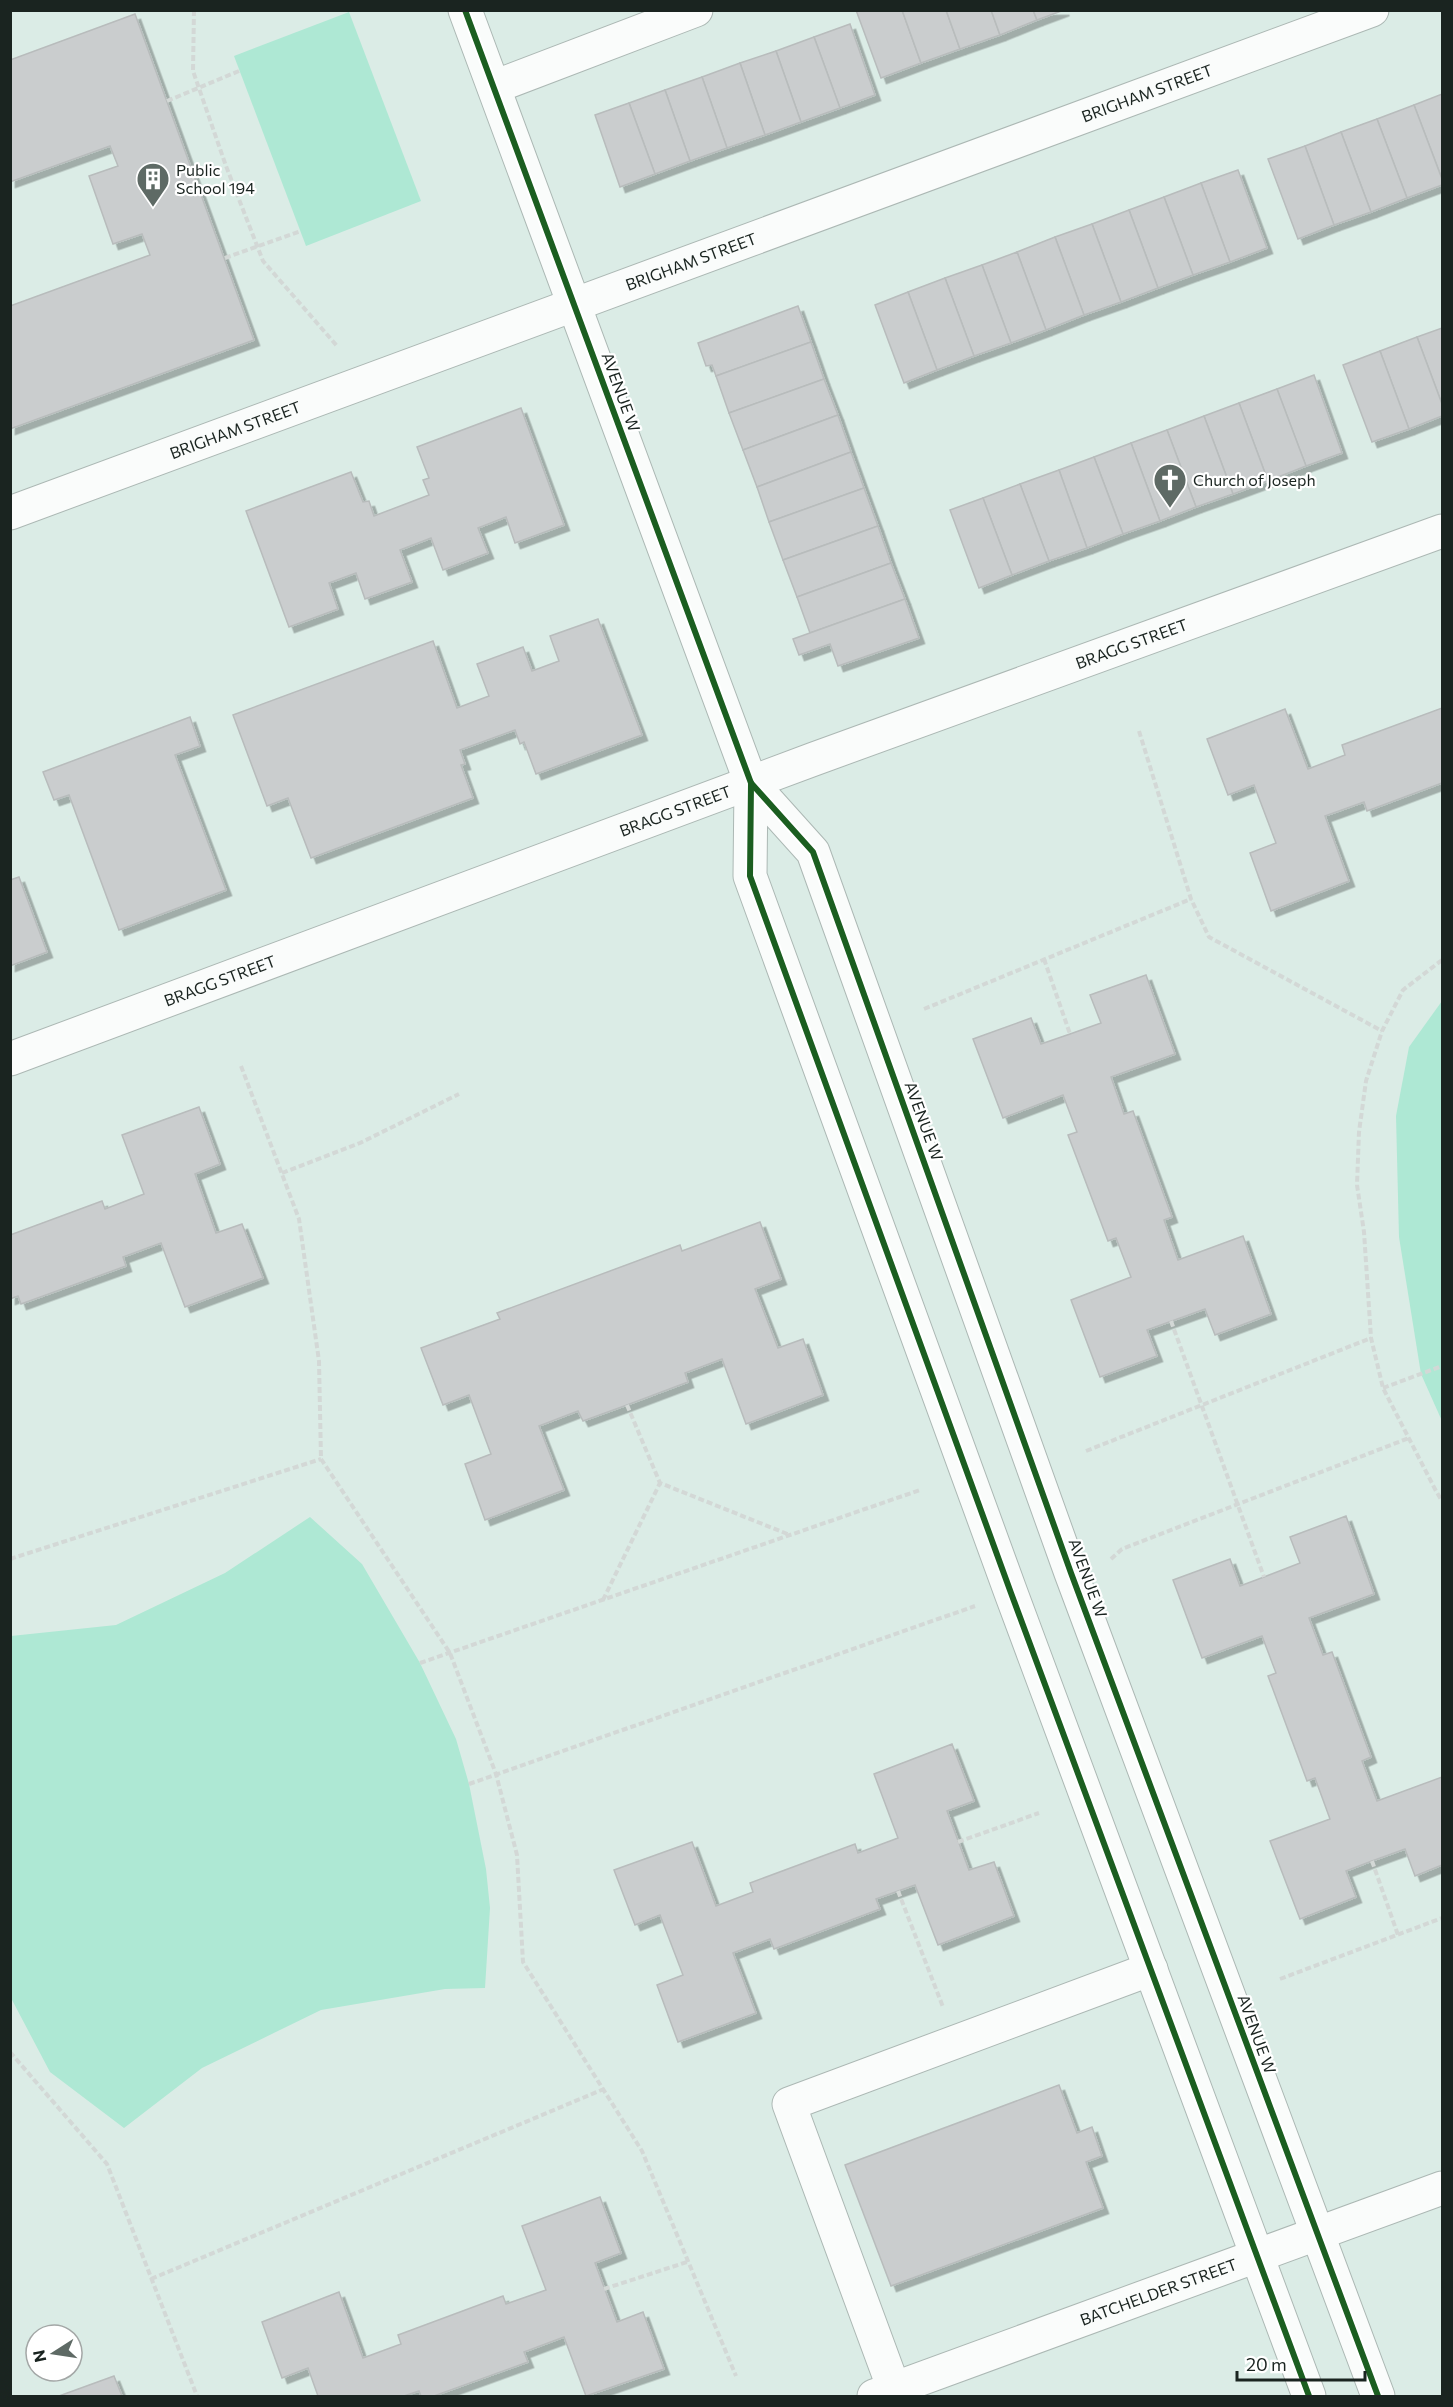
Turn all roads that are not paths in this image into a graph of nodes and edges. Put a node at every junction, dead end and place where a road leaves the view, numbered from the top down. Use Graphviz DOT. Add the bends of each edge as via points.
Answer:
graph roads {
  1 [pos="465,10"];
  2 [pos="696,10"];
  3 [pos="1372,10"];
  4 [pos="494,87"];
  5 [pos="574,305"];
  6 [pos="10,513"];
  7 [pos="1443,531"];
  8 [pos="751,783"];
  9 [pos="10,1059"];
  10 [pos="1151,1969"];
  11 [pos="1443,2188"];
  12 [pos="1318,2235"];
  13 [pos="1258,2257"];
  14 [pos="884,2393"];
  15 [pos="1309,2397"];
  16 [pos="1378,2397"];
  1 -- 4 [label="street, AVENUE W"];
  2 -- 4 [label="street"];
  3 -- 5 [label="street, BRIGHAM STREET"];
  4 -- 5 [label="street, AVENUE W"];
  5 -- 6 [label="street, BRIGHAM STREET"];
  5 -- 8 [label="street, AVENUE W"];
  7 -- 8 [label="street, BRAGG STREET"];
  8 -- 9 [label="street, BRAGG STREET"];
  8 -- 10 [label="street, AVENUE W" via="750,876"];
  8 -- 12 [label="street, AVENUE W" via="813,852 1071,1573"];
  10 -- 13 [label="street, AVENUE W"];
  10 -- 14 [label="street" via="789,2104"];
  11 -- 12 [label="street, BATCHELDER STREET"];
  12 -- 13 [label="street, BATCHELDER STREET"];
  12 -- 16 [label="street, AVENUE W"];
  13 -- 14 [label="street, BATCHELDER STREET"];
  13 -- 15 [label="street, AVENUE W"];
}
